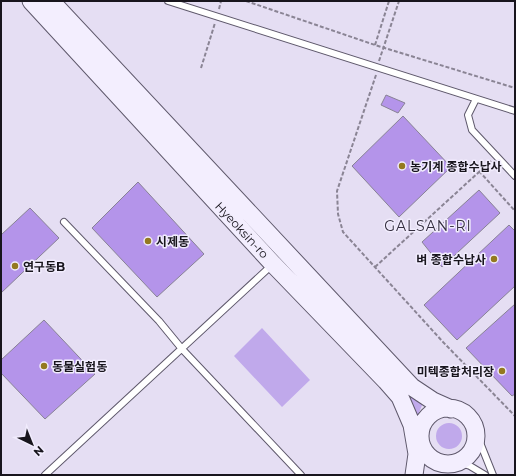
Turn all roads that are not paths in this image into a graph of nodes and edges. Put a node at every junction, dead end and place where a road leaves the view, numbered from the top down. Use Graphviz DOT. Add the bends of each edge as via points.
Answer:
graph roads {
  1 [pos="31,1"];
  2 [pos="51,1"];
  3 [pos="168,1"];
  4 [pos="476,99"];
  5 [pos="515,111"];
  6 [pos="515,176"];
  7 [pos="64,222"];
  8 [pos="273,264"];
  9 [pos="182,349"];
  10 [pos="451,409"];
  11 [pos="475,430"];
  12 [pos="418,443"];
  13 [pos="458,462"];
  14 [pos="45,475"];
  15 [pos="301,475"];
  16 [pos="414,475"];
  17 [pos="445,475"];
  18 [pos="485,475"];
  19 [pos="493,475"];
  1 -- 8 [label="main road, Hyeoksin-ro"];
  2 -- 10 [label="main road, Hyeoksin-ro" via="412,387"];
  3 -- 4 [label="lane"];
  4 -- 5 [label="lane"];
  4 -- 6 [label="lane" via="468,115 472,130"];
  7 -- 9 [label="lane" via="159,321"];
  8 -- 9 [label="lane"];
  8 -- 12 [label="main road, Hyeoksin-ro" via="400,397"];
  9 -- 14 [label="lane"];
  9 -- 15 [label="lane"];
  10 -- 11 [label="main road, Hyeoksin-ro" via="466,415"];
  10 -- 12 [label="main road, Hyeoksin-ro" via="440,409 426,419"];
  11 -- 13 [label="main road" via="476,440 473,448 468,456"];
  11 -- 19 [label="lane"];
  12 -- 13 [label="main road" via="429,458 436,462"];
  12 -- 16 [label="main road, Hyeoksin-ro"];
  13 -- 17 [label="main road"];
  13 -- 18 [label="lane"];
}
